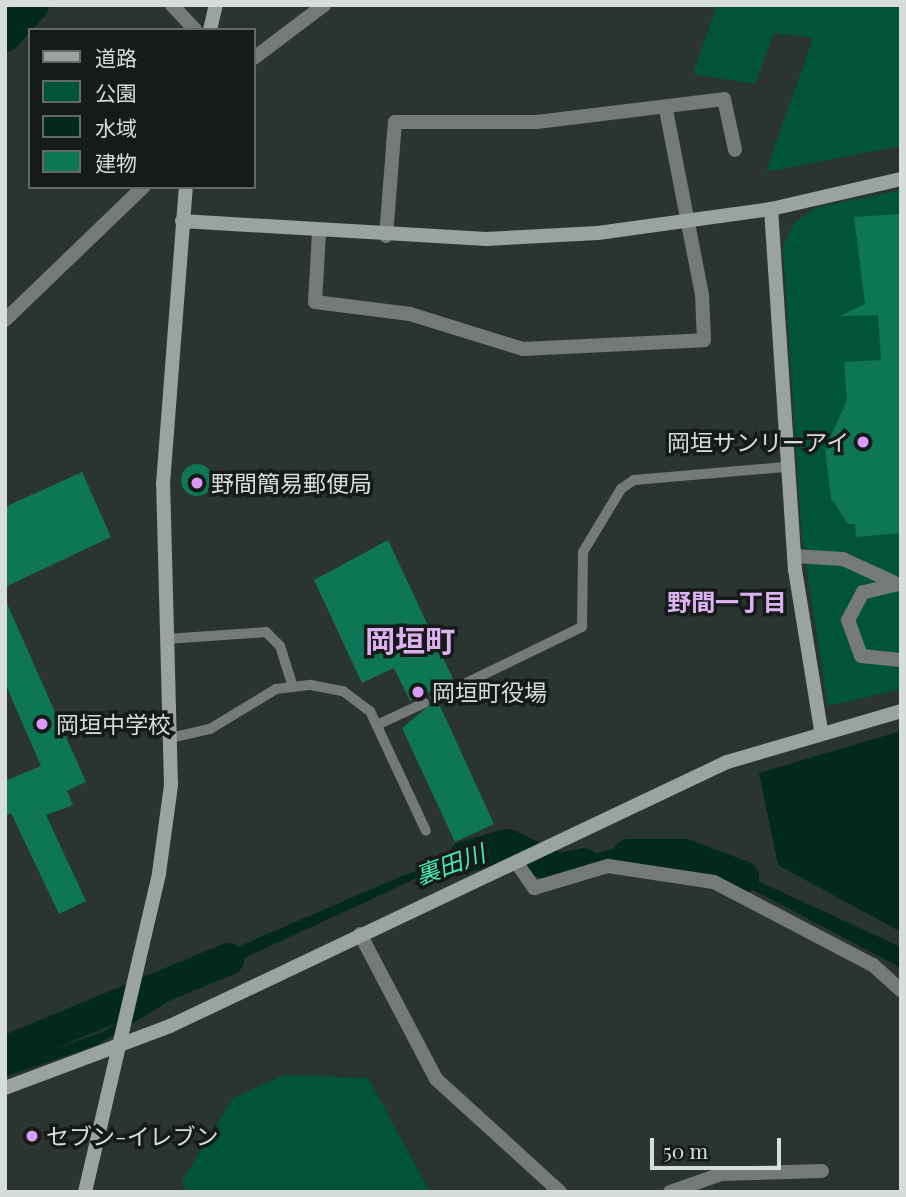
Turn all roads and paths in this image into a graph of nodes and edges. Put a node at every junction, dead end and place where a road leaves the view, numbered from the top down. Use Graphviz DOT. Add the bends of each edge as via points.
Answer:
graph roads {
  1 [pos="172,5"];
  2 [pos="216,5"];
  3 [pos="324,5"];
  4 [pos="193,28"];
  5 [pos="210,28"];
  6 [pos="256,56"];
  7 [pos="666,109"];
  8 [pos="735,150"];
  9 [pos="901,179"];
  10 [pos="141,189"];
  11 [pos="186,189"];
  12 [pos="771,209"];
  13 [pos="182,221"];
  14 [pos="688,222"];
  15 [pos="320,233"];
  16 [pos="386,236"];
  17 [pos="5,320"];
  18 [pos="787,467"];
  19 [pos="794,556"];
  20 [pos="900,584"];
  21 [pos="167,639"];
  22 [pos="901,660"];
  23 [pos="293,687"];
  24 [pos="435,698"];
  25 [pos="424,703"];
  26 [pos="901,710"];
  27 [pos="377,725"];
  28 [pos="821,730"];
  29 [pos="170,738"];
  30 [pos="426,831"];
  31 [pos="516,862"];
  32 [pos="360,934"];
  33 [pos="901,990"];
  34 [pos="119,1048"];
  35 [pos="5,1088"];
  36 [pos="822,1171"];
  37 [pos="85,1192"];
  38 [pos="561,1192"];
  39 [pos="670,1192"];
  1 -- 4 [label="street"];
  2 -- 5 [label="street"];
  3 -- 6 [label="street"];
  7 -- 8 [label="street" via="724,99"];
  7 -- 14 [label="street"];
  7 -- 16 [label="street" via="537,121 395,122"];
  9 -- 12 [label="street"];
  10 -- 17 [label="street"];
  11 -- 13 [label="street"];
  12 -- 14 [label="street"];
  12 -- 18 [label="street"];
  13 -- 15 [label="street"];
  13 -- 21 [label="street" via="163,484"];
  14 -- 15 [label="street" via="705,340 523,349 410,314 315,302"];
  14 -- 16 [label="street" via="498,238"];
  15 -- 16 [label="street"];
  18 -- 19 [label="street"];
  18 -- 24 [label="lane" via="628,484 586,542 582,627"];
  19 -- 20 [label="street" via="843,559"];
  19 -- 28 [label="street"];
  20 -- 22 [label="street" via="863,592 848,620 861,656"];
  21 -- 23 [label="lane" via="266,632 280,646"];
  21 -- 29 [label="street"];
  23 -- 27 [label="lane" via="311,685 360,699"];
  23 -- 29 [label="lane" via="255,700 210,729"];
  25 -- 27 [label="lane"];
  26 -- 28 [label="street"];
  27 -- 30 [label="lane"];
  28 -- 31 [label="street" via="727,762"];
  29 -- 34 [label="street" via="171,785 159,873"];
  31 -- 32 [label="street"];
  31 -- 33 [label="street" via="534,888 608,866 714,882 873,965"];
  32 -- 34 [label="street"];
  32 -- 38 [label="street" via="436,1079"];
  34 -- 35 [label="street"];
  34 -- 37 [label="street"];
  36 -- 39 [label="street" via="721,1174"];
}
